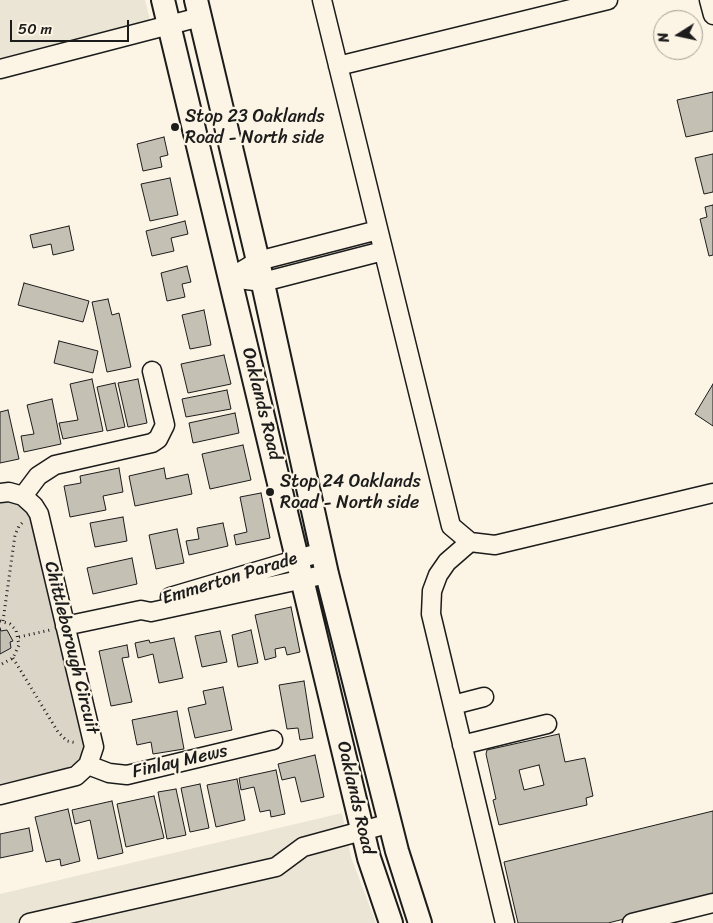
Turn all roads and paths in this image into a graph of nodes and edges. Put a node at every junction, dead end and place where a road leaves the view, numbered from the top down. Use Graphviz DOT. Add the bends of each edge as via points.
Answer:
graph roads {
  1 [pos="164,0"];
  2 [pos="322,0"];
  3 [pos="608,0"];
  4 [pos="709,0"];
  5 [pos="198,9"];
  6 [pos="713,15"];
  7 [pos="169,25"];
  8 [pos="338,66"];
  9 [pos="0,69"];
  10 [pos="378,230"];
  11 [pos="383,251"];
  12 [pos="260,272"];
  13 [pos="230,278"];
  14 [pos="152,371"];
  15 [pos="0,492"];
  16 [pos="713,492"];
  17 [pos="23,496"];
  18 [pos="39,514"];
  19 [pos="470,542"];
  20 [pos="322,552"];
  21 [pos="299,558"];
  22 [pos="327,574"];
  23 [pos="304,580"];
  24 [pos="141,610"];
  25 [pos="2,621"];
  26 [pos="65,626"];
  27 [pos="19,637"];
  28 [pos="13,658"];
  29 [pos="0,665"];
  30 [pos="484,697"];
  31 [pos="453,705"];
  32 [pos="547,724"];
  33 [pos="93,740"];
  34 [pos="274,740"];
  35 [pos="462,745"];
  36 [pos="88,765"];
  37 [pos="0,795"];
  38 [pos="391,823"];
  39 [pos="362,829"];
  40 [pos="713,904"];
  41 [pos="29,923"];
  42 [pos="392,923"];
  43 [pos="420,923"];
  44 [pos="505,923"];
  45 [pos="632,923"];
  1 -- 7 [label="main road, Oaklands Road"];
  2 -- 8 [label="street"];
  3 -- 8 [label="street"];
  4 -- 6 [label="street"];
  5 -- 7 [label="street"];
  5 -- 12 [label="main road, Oaklands Road"];
  7 -- 9 [label="street"];
  7 -- 13 [label="main road, Oaklands Road"];
  8 -- 10 [label="street"];
  10 -- 11 [label="street"];
  10 -- 12 [label="street"];
  11 -- 12 [label="street"];
  11 -- 19 [label="street" via="451,526"];
  12 -- 13 [label="street"];
  12 -- 20 [label="main road, Oaklands Road"];
  13 -- 21 [label="main road, Oaklands Road"];
  14 -- 17 [label="street" via="165,425 158,439 55,465 38,476"];
  15 -- 17 [label="street"];
  16 -- 19 [label="street" via="495,545"];
  17 -- 18 [label="street, Chittleborough Circuit"];
  18 -- 25 [label="path" via="18,526 14,535"];
  18 -- 26 [label="street, Chittleborough Circuit"];
  19 -- 31 [label="street" via="447,562 432,591 431,614"];
  20 -- 21 [label="street, Emmerton Parade"];
  20 -- 22 [label="main road, Oaklands Road"];
  21 -- 23 [label="main road, Oaklands Road"];
  21 -- 24 [label="street, Emmerton Parade" via="149,602"];
  22 -- 23 [label="street, Emmerton Parade"];
  22 -- 38 [label="main road, Oaklands Road"];
  23 -- 24 [label="street, Emmerton Parade" via="151,612"];
  23 -- 39 [label="main road, Oaklands Road"];
  24 -- 26 [label="street, Emmerton Parade"];
  25 -- 27 [label="path" via="16,630"];
  26 -- 27 [label="path"];
  26 -- 33 [label="street, Chittleborough Circuit"];
  27 -- 28 [label="path"];
  28 -- 29 [label="path"];
  28 -- 33 [label="path" via="58,732 73,743"];
  30 -- 31 [label="street"];
  31 -- 35 [label="street"];
  32 -- 35 [label="street"];
  33 -- 36 [label="street, Chittleborough Circuit"];
  34 -- 36 [label="street, Finlay Mews" via="127,775 109,773"];
  35 -- 44 [label="street"];
  36 -- 37 [label="street" via="67,780"];
  38 -- 39 [label="street"];
  38 -- 43 [label="main road, Oaklands Road" via="404,878"];
  39 -- 41 [label="street" via="303,847 276,867"];
  39 -- 42 [label="main road, Oaklands Road"];
  40 -- 45 [label="street"];
}
